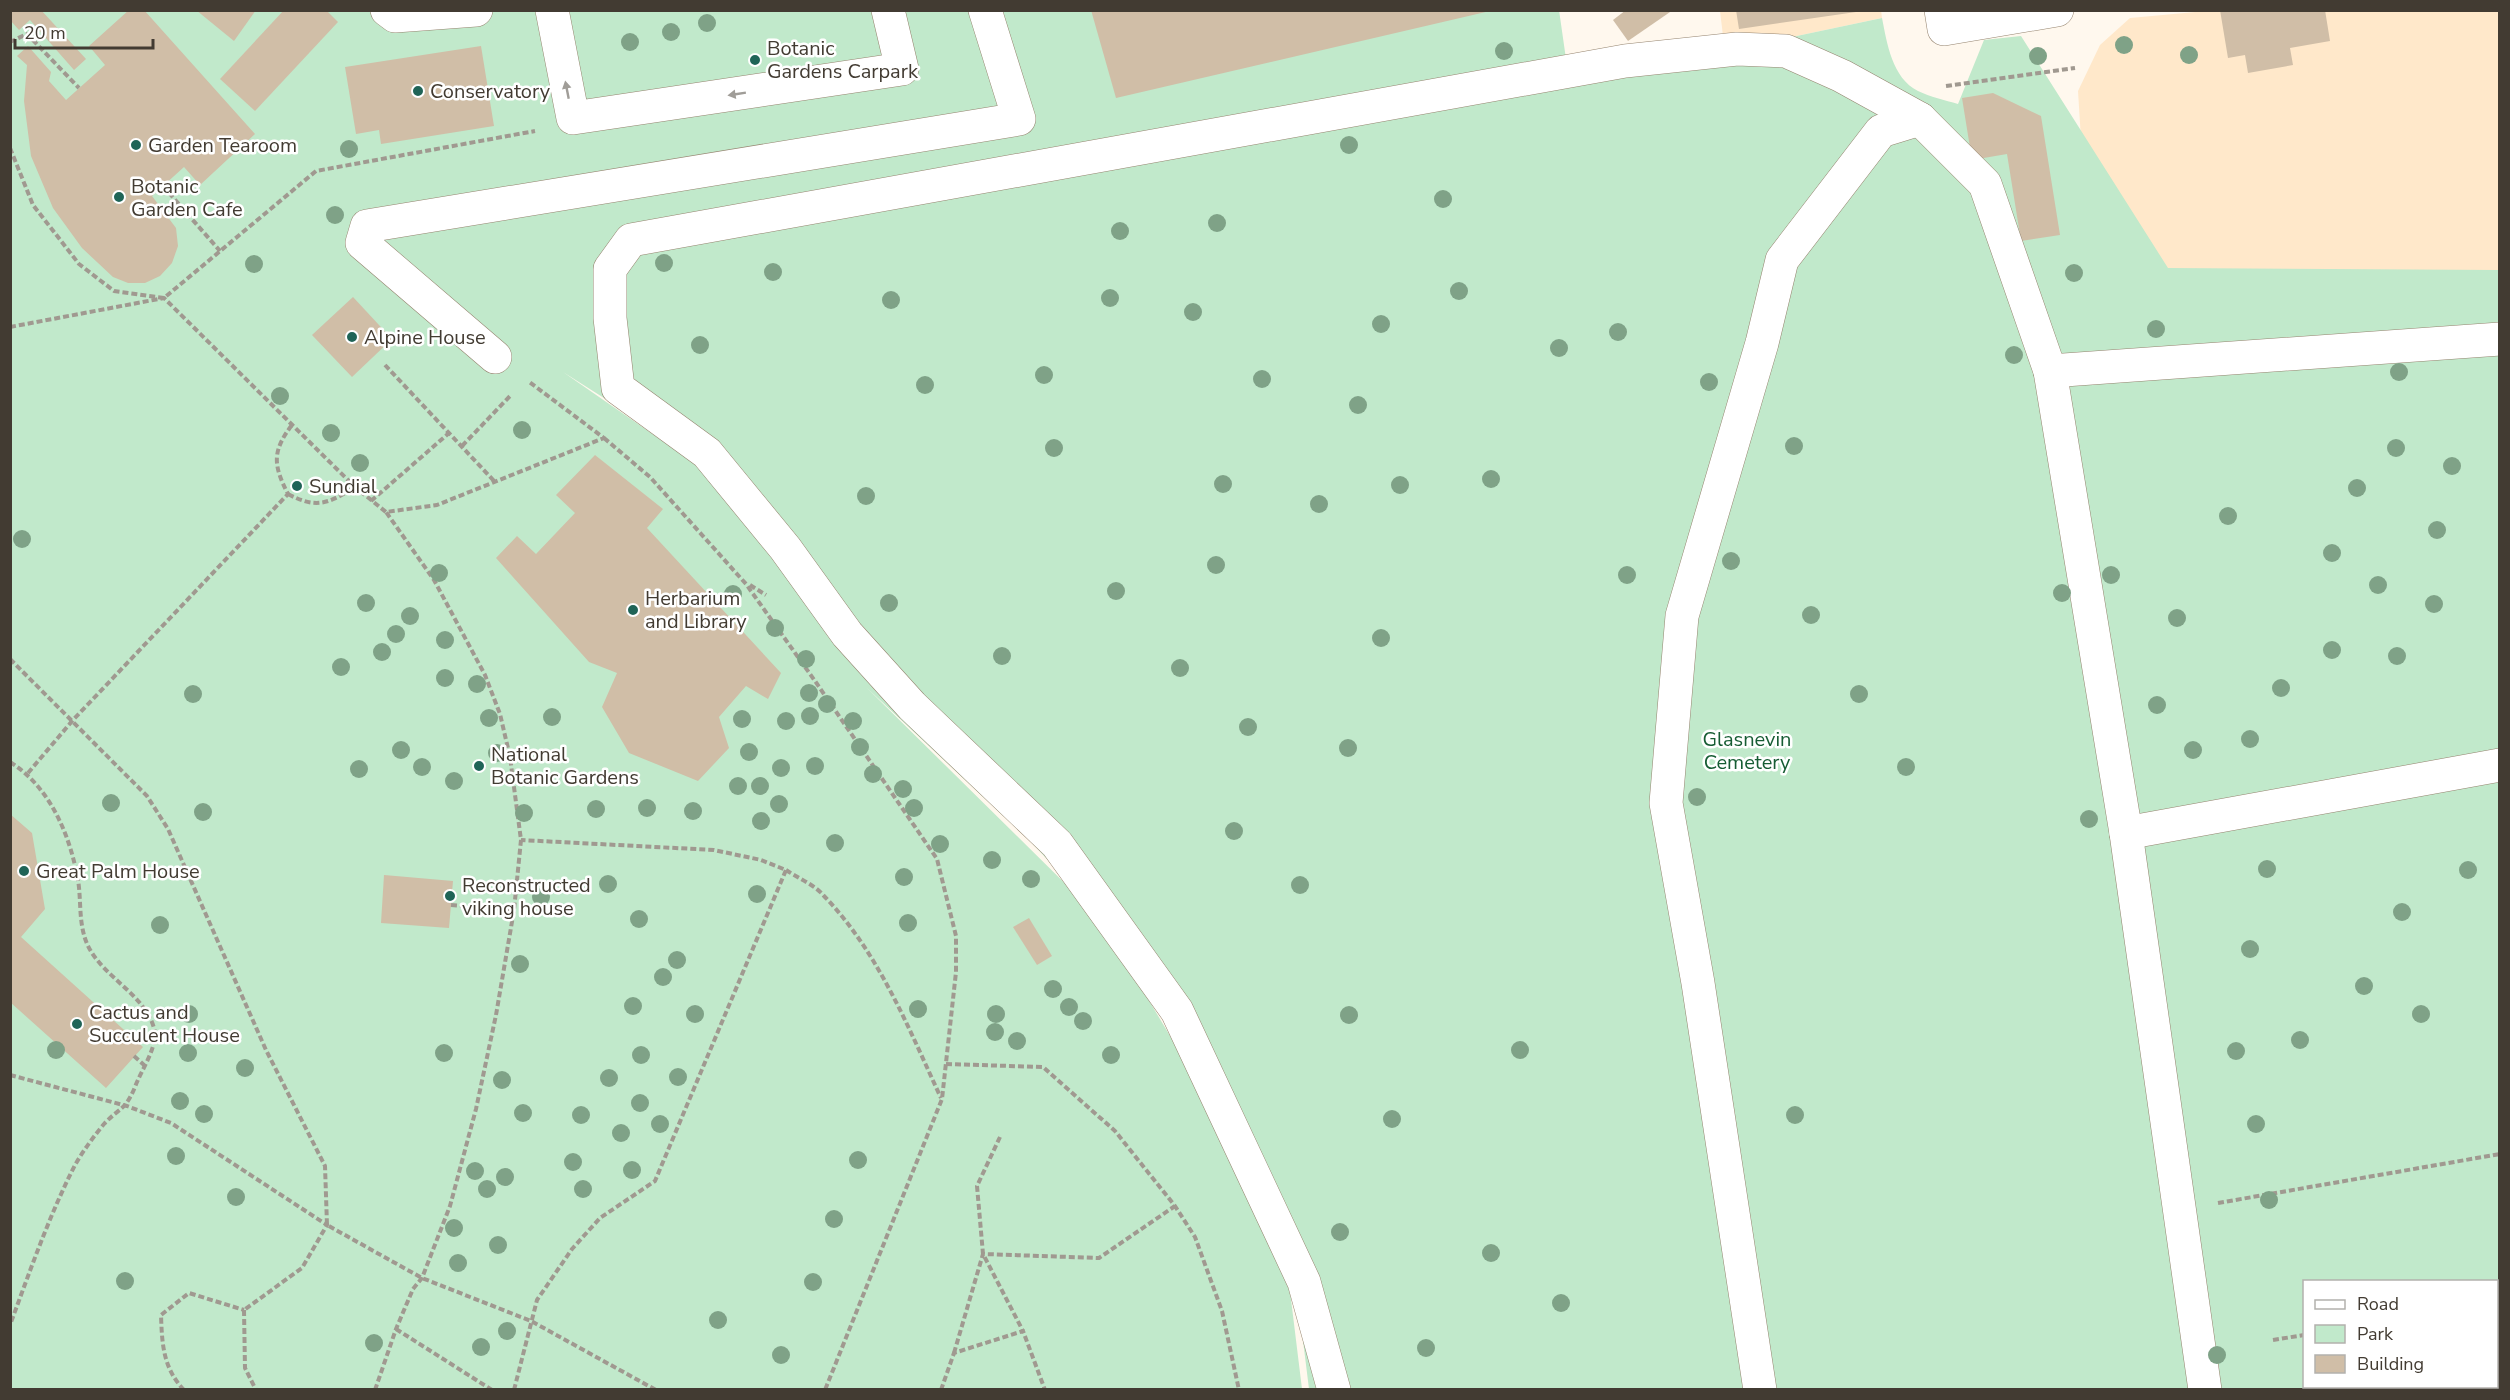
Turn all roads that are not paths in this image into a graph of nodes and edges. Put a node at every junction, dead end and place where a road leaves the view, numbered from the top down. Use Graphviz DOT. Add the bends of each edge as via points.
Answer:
graph roads {
  1 [pos="387,10"];
  2 [pos="476,10"];
  3 [pos="552,10"];
  4 [pos="888,10"];
  5 [pos="985,10"];
  6 [pos="1941,10"];
  7 [pos="2057,10"];
  8 [pos="1920,119"];
  9 [pos="2499,339"];
  10 [pos="495,357"];
  11 [pos="2050,371"];
  12 [pos="2499,765"];
  13 [pos="2126,833"];
  14 [pos="1334,1389"];
  15 [pos="1760,1389"];
  16 [pos="2205,1389"];
  1 -- 2 [label="street" via="395,16"];
  4 -- 3 [label="street, one-way" via="902,69 573,118"];
  5 -- 10 [label="street" via="1019,119 367,226 362,243"];
  6 -- 7 [label="street" via="1944,29"];
  8 -- 11 [label="street" via="1985,184"];
  8 -- 14 [label="street" via="1842,76 1786,51 1737,49 1625,61 631,240 610,269 610,318 618,388 707,453 847,634 912,706 1057,844 1177,1011 1304,1282"];
  8 -- 15 [label="street" via="1881,130 1782,260 1762,343 1682,616 1666,803 1698,983"];
  9 -- 11 [label="street"];
  11 -- 13 [label="street"];
  12 -- 13 [label="street"];
  13 -- 16 [label="street"];
}
